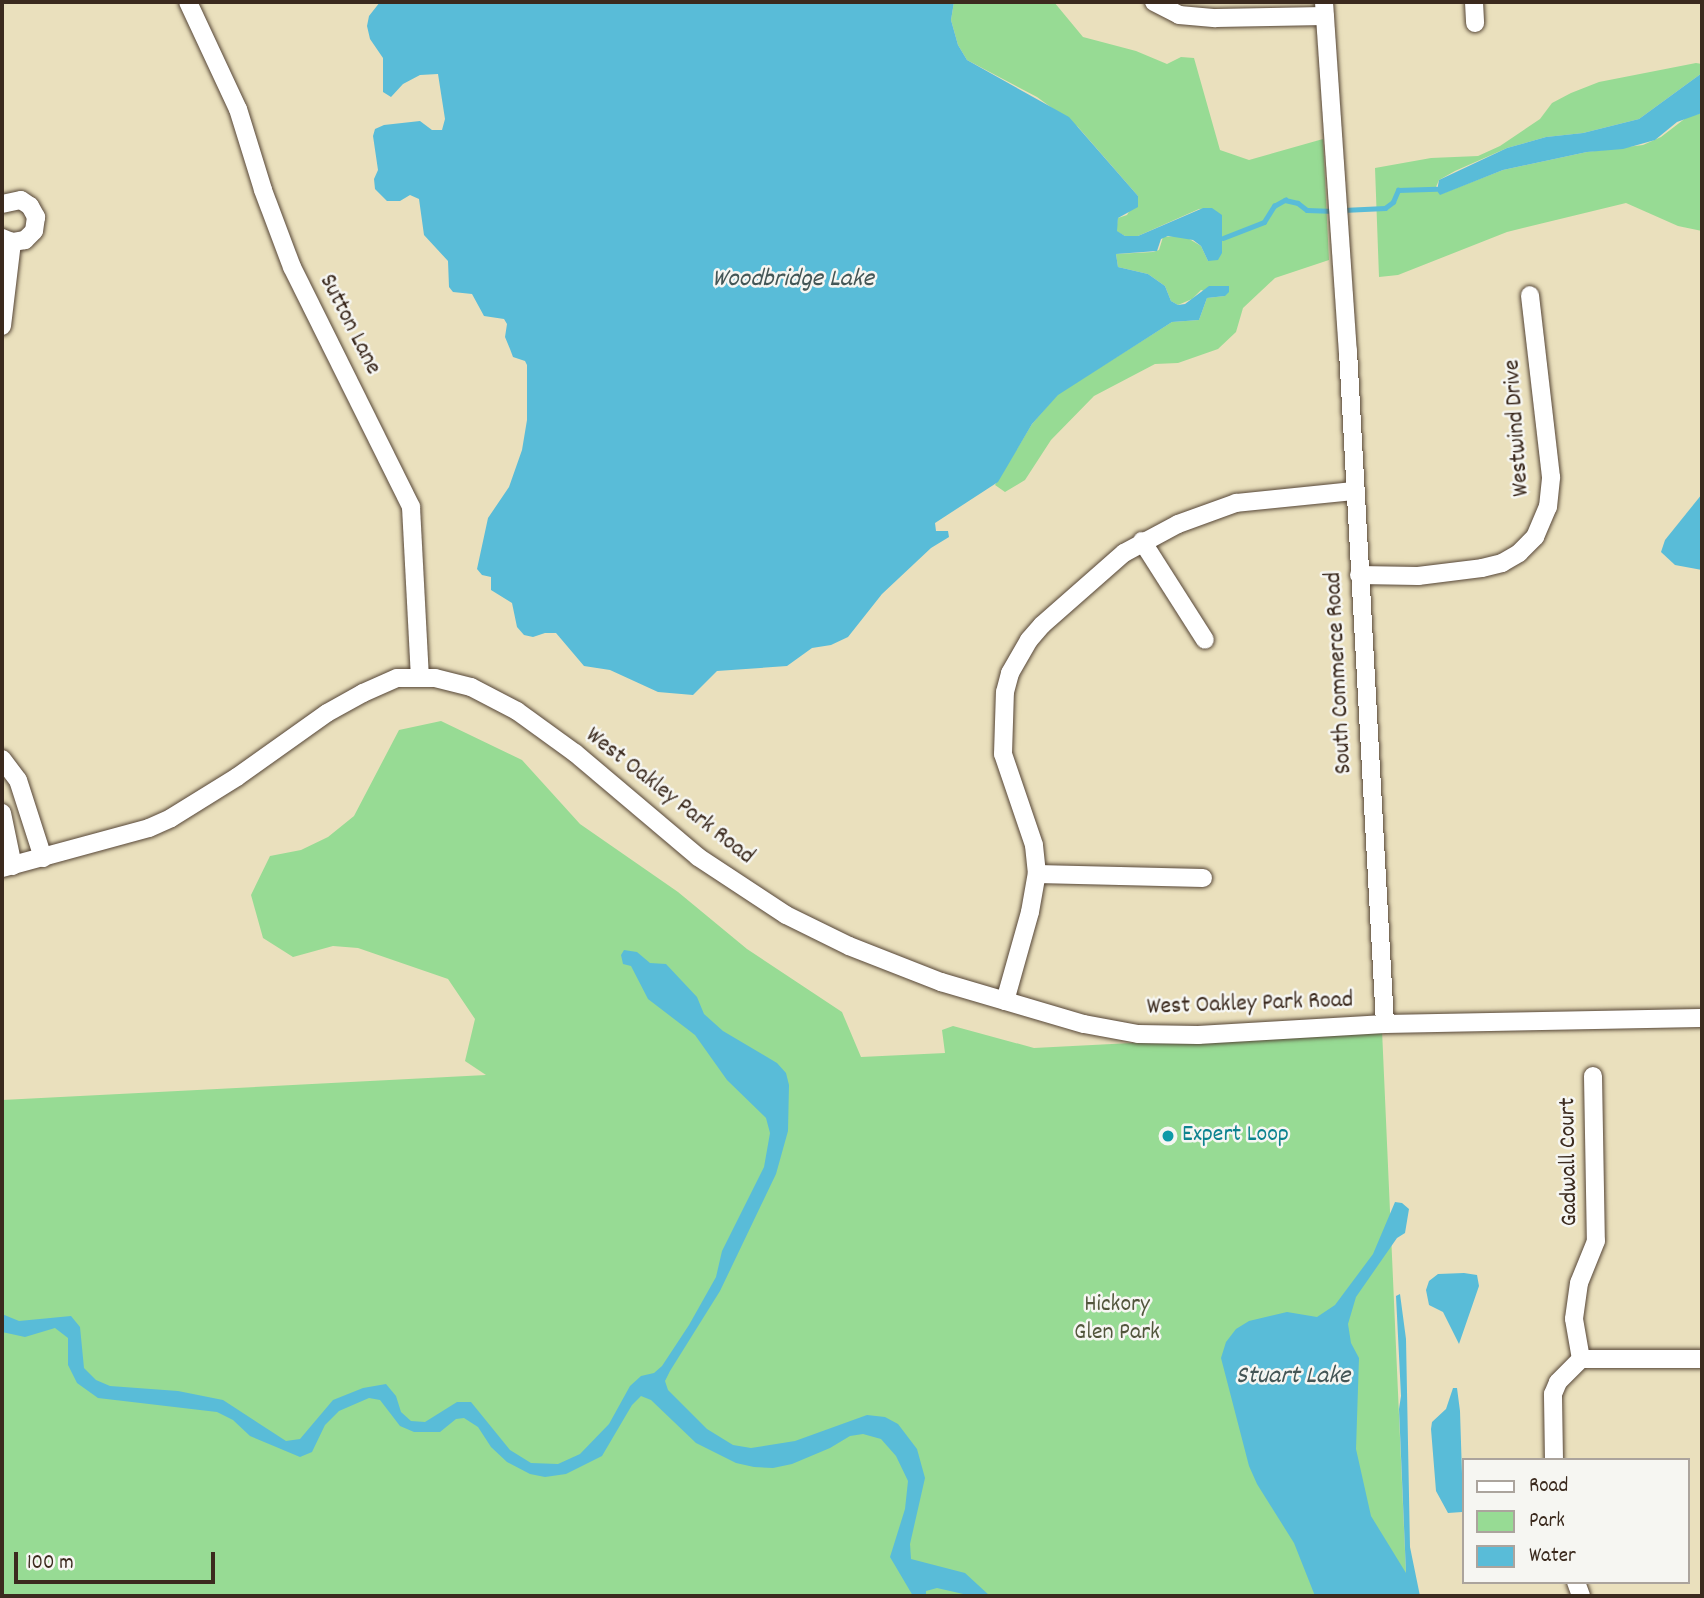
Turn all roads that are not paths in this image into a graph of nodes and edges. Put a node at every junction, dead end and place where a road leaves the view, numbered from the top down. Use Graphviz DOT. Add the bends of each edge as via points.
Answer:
graph roads {
  1 [pos="188,2"];
  2 [pos="1154,2"];
  3 [pos="1474,2"];
  4 [pos="1325,9"];
  5 [pos="1475,23"];
  6 [pos="2,204"];
  7 [pos="7,240"];
  8 [pos="1530,295"];
  9 [pos="2,326"];
  10 [pos="1354,491"];
  11 [pos="1142,541"];
  12 [pos="1359,575"];
  13 [pos="1205,640"];
  14 [pos="420,678"];
  15 [pos="2,759"];
  16 [pos="2,813"];
  17 [pos="43,858"];
  18 [pos="7,867"];
  19 [pos="1037,874"];
  20 [pos="1203,878"];
  21 [pos="1005,1001"];
  22 [pos="1702,1018"];
  23 [pos="1385,1024"];
  24 [pos="1593,1076"];
  25 [pos="1586,1359"];
  26 [pos="1702,1359"];
  27 [pos="1554,1458"];
  1 -- 14 [label="street, Sutton Lane" via="238,109 292,267 411,507"];
  2 -- 4 [label="street" via="1180,15 1216,18"];
  3 -- 5 [label="street"];
  4 -- 10 [label="street, South Commerce Road"];
  6 -- 7 [label="street" via="21,200 36,218 30,236"];
  7 -- 9 [label="street"];
  8 -- 12 [label="street, Westwind Drive" via="1550,477 1548,507 1535,537 1511,558 1482,568 1418,576"];
  10 -- 11 [label="street" via="1237,503"];
  10 -- 12 [label="street, South Commerce Road"];
  11 -- 13 [label="street"];
  11 -- 19 [label="street" via="1042,625 1010,673 1003,754 1034,845"];
  12 -- 23 [label="street, South Commerce Road"];
  14 -- 17 [label="street, West Oakley Park Road" via="397,678 363,692 171,818 122,837"];
  14 -- 21 [label="street, West Oakley Park Road" via="471,687 517,710 698,857 786,915 849,946"];
  15 -- 17 [label="street" via="18,780"];
  16 -- 18 [label="street"];
  17 -- 18 [label="street, West Oakley Park Road"];
  19 -- 20 [label="street"];
  19 -- 21 [label="street"];
  21 -- 23 [label="street, West Oakley Park Road" via="1138,1034"];
  22 -- 23 [label="street"];
  24 -- 25 [label="street, Gadwall Court" via="1596,1241 1579,1283 1574,1319"];
  25 -- 26 [label="street"];
  25 -- 27 [label="street" via="1558,1382 1553,1394"];
}
